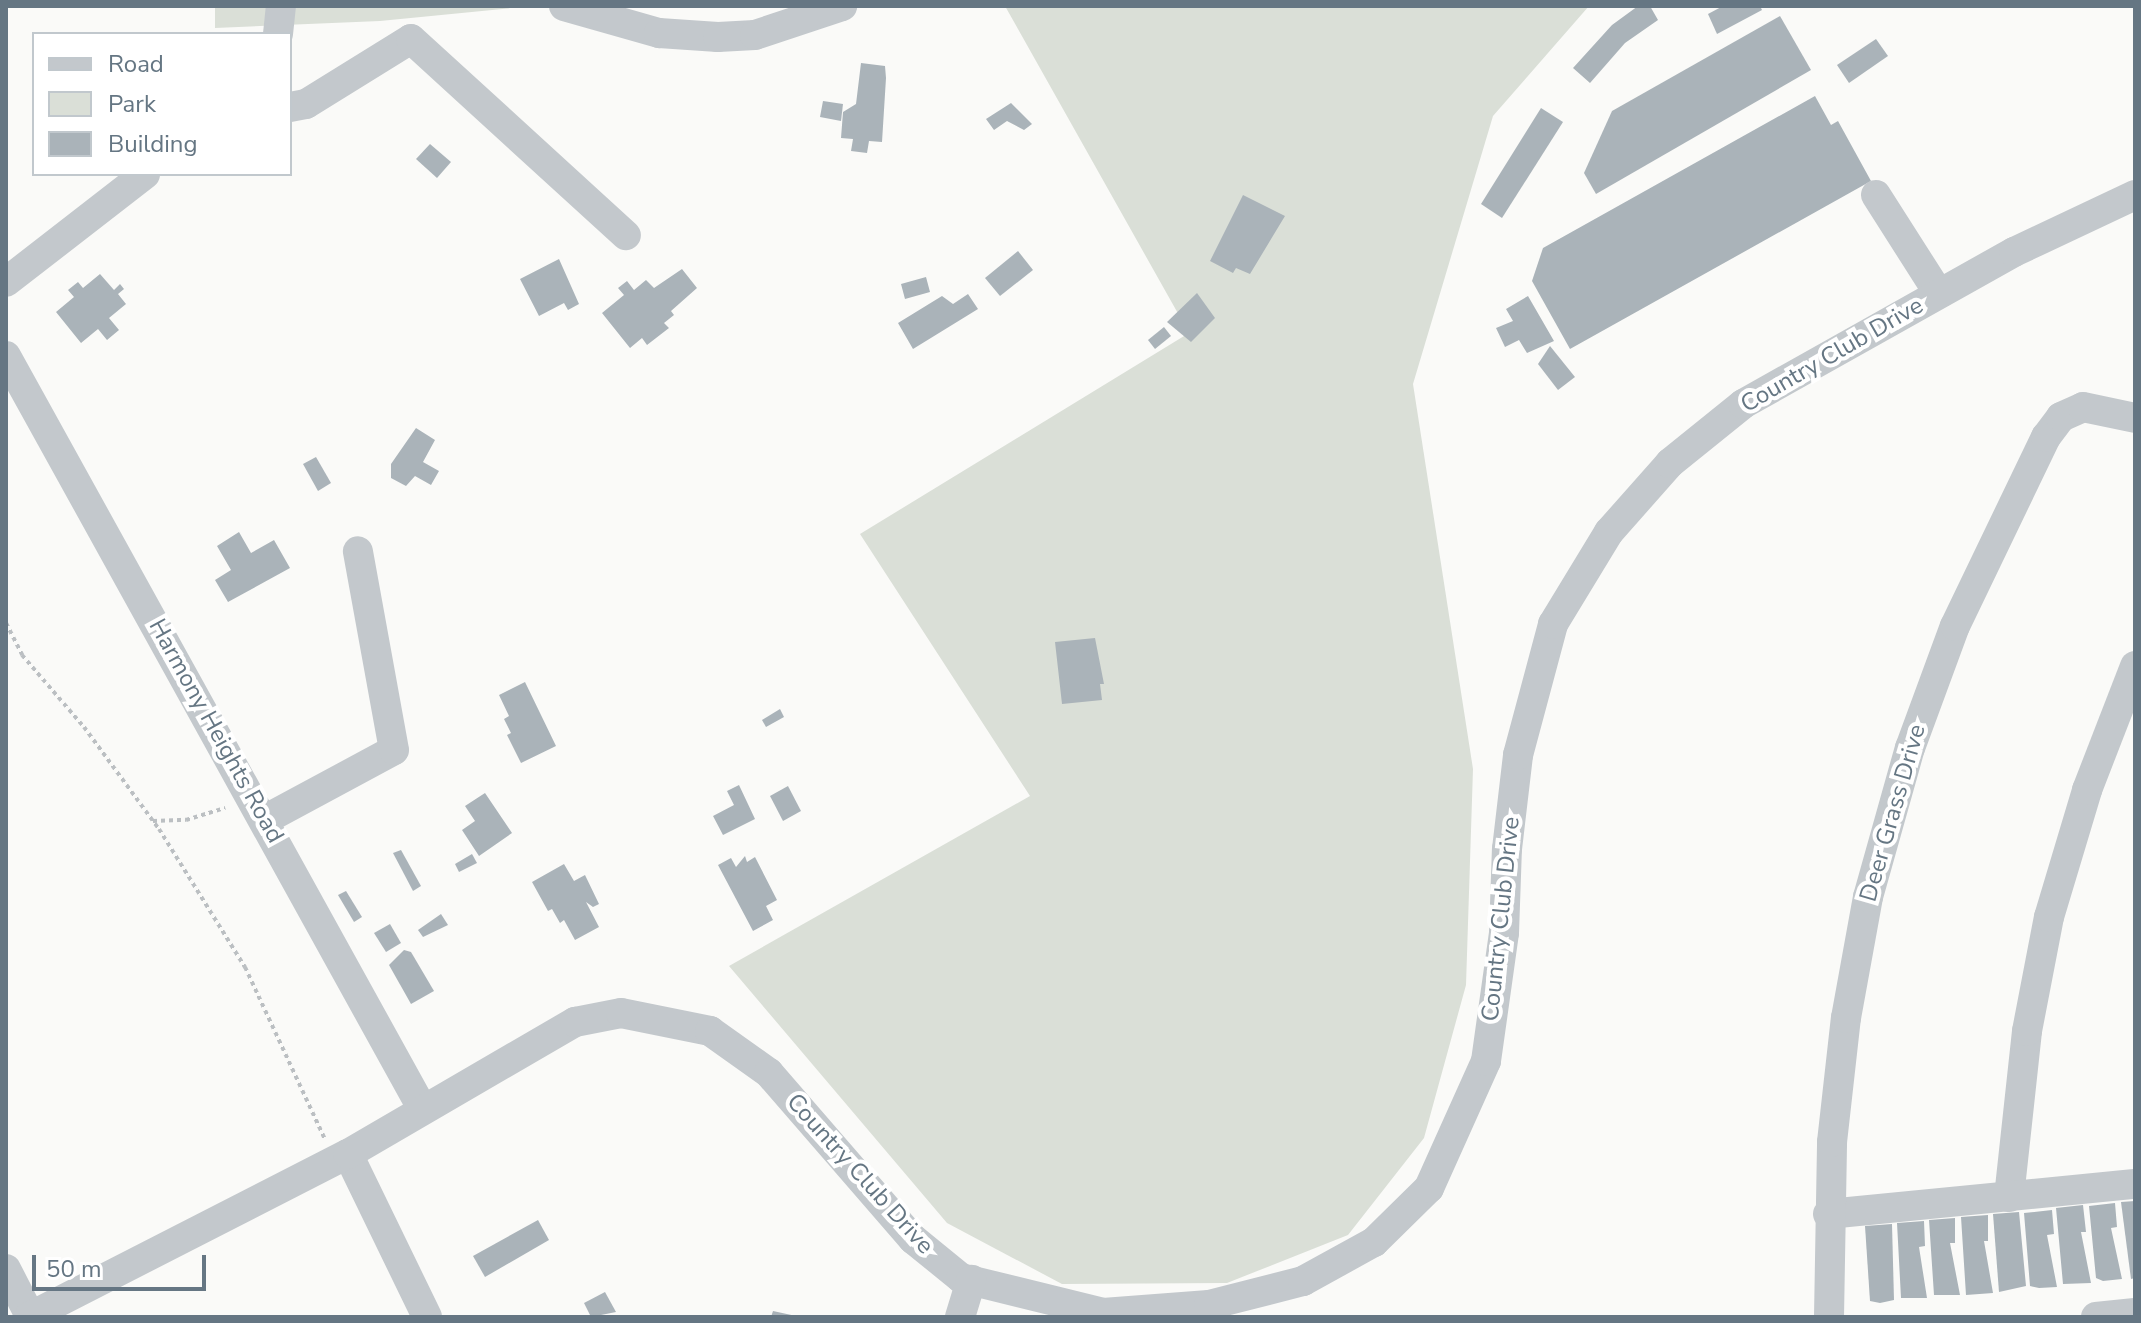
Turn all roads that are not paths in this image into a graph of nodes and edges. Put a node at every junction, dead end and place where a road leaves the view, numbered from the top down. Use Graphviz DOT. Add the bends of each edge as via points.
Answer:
graph roads {
  1 [pos="281,6"];
  2 [pos="564,6"];
  3 [pos="842,6"];
  4 [pos="278,32"];
  5 [pos="292,107"];
  6 [pos="142,176"];
  7 [pos="1876,195"];
  8 [pos="2135,195"];
  9 [pos="626,235"];
  10 [pos="6,282"];
  11 [pos="1939,294"];
  12 [pos="6,356"];
  13 [pos="2135,418"];
  14 [pos="358,551"];
  15 [pos="2135,666"];
  16 [pos="266,819"];
  17 [pos="422,1108"];
  18 [pos="341,1157"];
  19 [pos="2135,1184"];
  20 [pos="2009,1197"];
  21 [pos="1828,1214"];
  22 [pos="6,1269"];
  23 [pos="971,1280"];
  24 [pos="2135,1313"];
  25 [pos="30,1317"];
  26 [pos="427,1317"];
  27 [pos="960,1317"];
  28 [pos="1829,1317"];
  29 [pos="2096,1317"];
  1 -- 4 [label="street"];
  2 -- 3 [label="street" via="659,33 718,37 755,35"];
  5 -- 9 [label="street" via="306,104 411,39"];
  6 -- 10 [label="street"];
  7 -- 11 [label="street"];
  8 -- 11 [label="street, Country Club Drive"];
  11 -- 23 [label="street, Country Club Drive" via="1743,404 1670,463 1609,532 1553,624 1518,755 1504,933 1486,1061 1429,1188 1374,1242 1303,1281 1209,1305 1103,1313"];
  12 -- 16 [label="street, Harmony Heights Road"];
  13 -- 21 [label="street, Deer Grass Drive" via="2092,406 2066,413 2055,424 2013,501 1945,653 1891,805 1868,897 1839,1076"];
  14 -- 16 [label="street" via="394,750"];
  15 -- 20 [label="street" via="2087,790 2049,917 2018,1095"];
  16 -- 17 [label="street, Harmony Heights Road"];
  17 -- 18 [label="street, Country Club Drive"];
  17 -- 23 [label="street, Country Club Drive" via="575,1022 621,1013 710,1031 769,1073 913,1239"];
  18 -- 25 [label="street, Country Club Drive"];
  18 -- 26 [label="street"];
  19 -- 20 [label="street"];
  20 -- 21 [label="street"];
  21 -- 28 [label="street, Deer Grass Drive"];
  22 -- 25 [label="street"];
  23 -- 27 [label="street"];
  24 -- 29 [label="street"];
}
